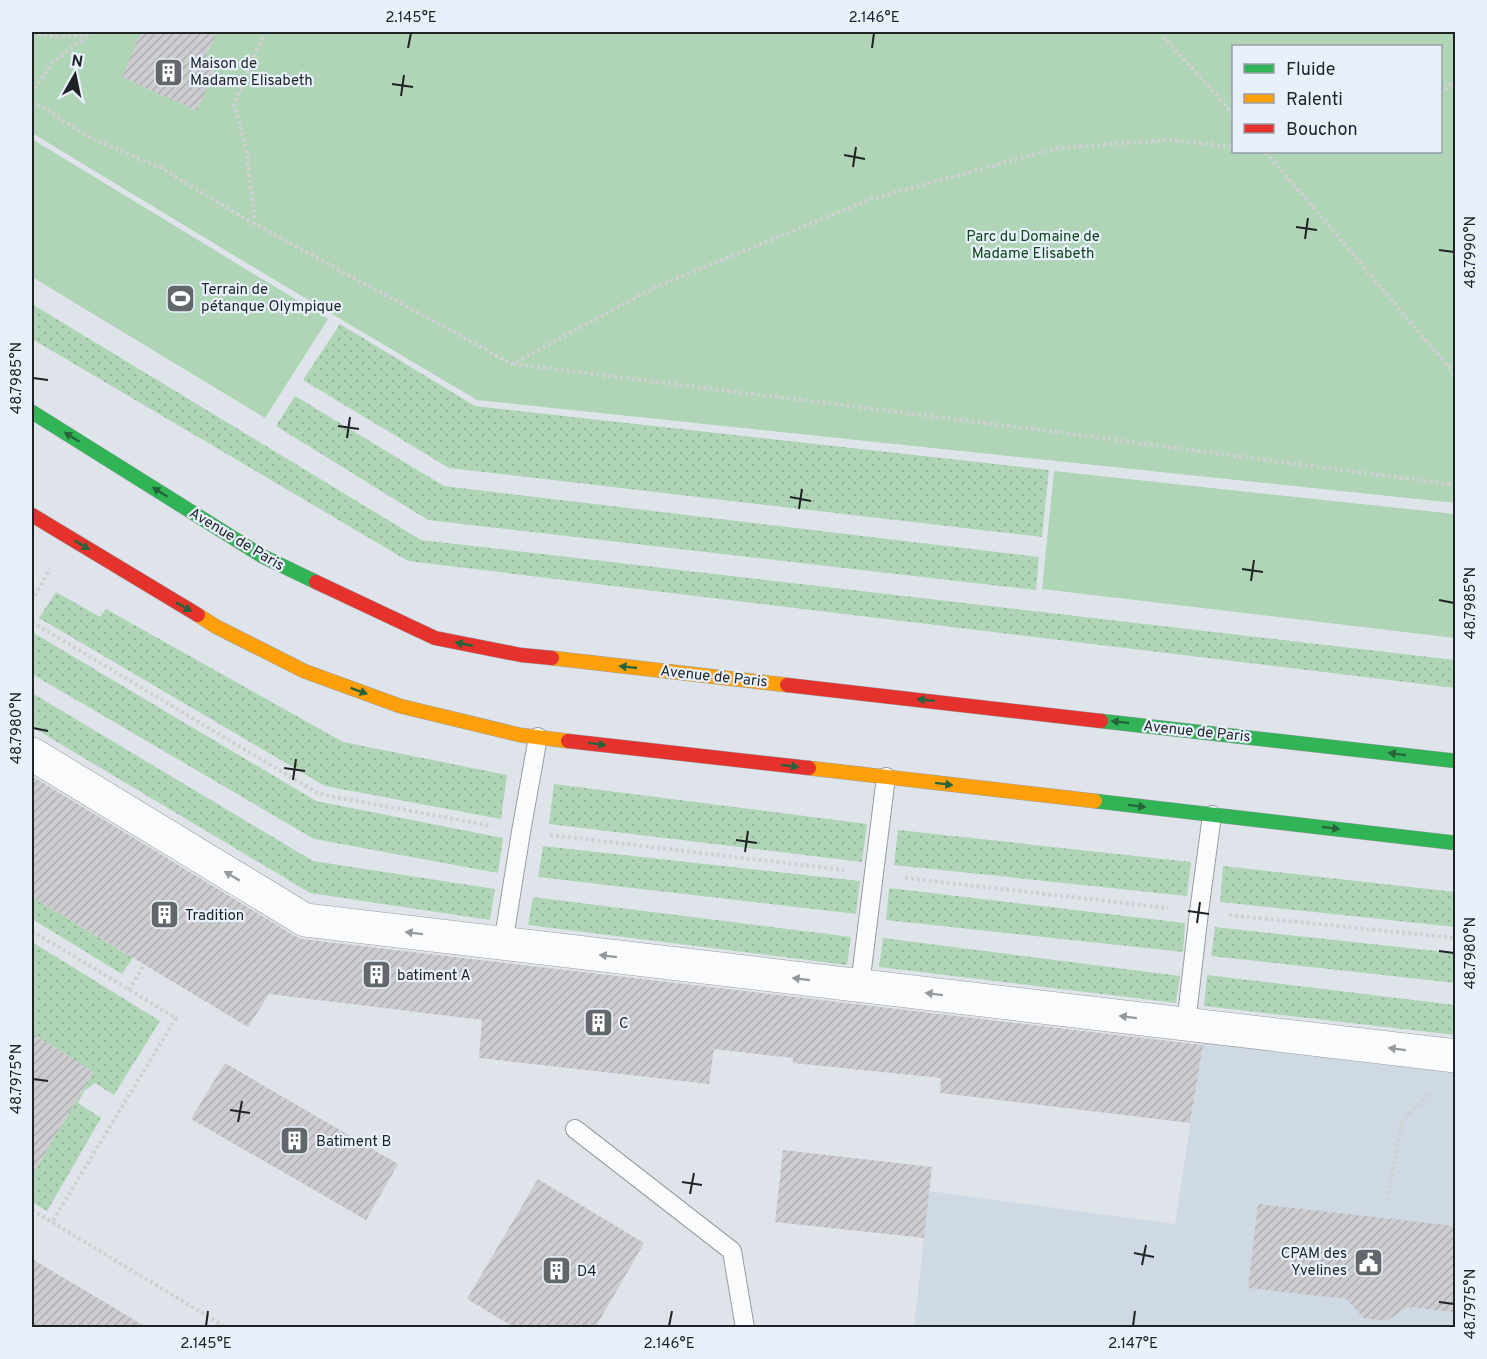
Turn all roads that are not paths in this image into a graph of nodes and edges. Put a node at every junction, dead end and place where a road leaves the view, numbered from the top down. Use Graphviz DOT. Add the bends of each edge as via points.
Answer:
graph roads {
  1 [pos="32,411"];
  2 [pos="32,515"];
  3 [pos="538,737"];
  4 [pos="32,754"];
  5 [pos="1455,760"];
  6 [pos="886,777"];
  7 [pos="1212,815"];
  8 [pos="1455,843"];
  9 [pos="503,944"];
  10 [pos="860,985"];
  11 [pos="1186,1024"];
  12 [pos="1455,1056"];
  13 [pos="575,1129"];
  14 [pos="745,1328"];
  5 -- 1 [label="main road, Avenue de Paris, one-way" via="521,655 435,638 262,556"];
  2 -- 3 [label="main road, one-way" via="214,626 304,671 400,706"];
  3 -- 6 [label="main road, one-way"];
  3 -- 9 [label="lane"];
  9 -- 4 [label="street, one-way" via="305,920"];
  6 -- 7 [label="main road, one-way"];
  6 -- 10 [label="lane"];
  7 -- 8 [label="main road, one-way"];
  7 -- 11 [label="lane"];
  10 -- 9 [label="street, one-way"];
  11 -- 10 [label="street, one-way"];
  12 -- 11 [label="street, one-way"];
  13 -- 14 [label="lane" via="732,1251"];
}
